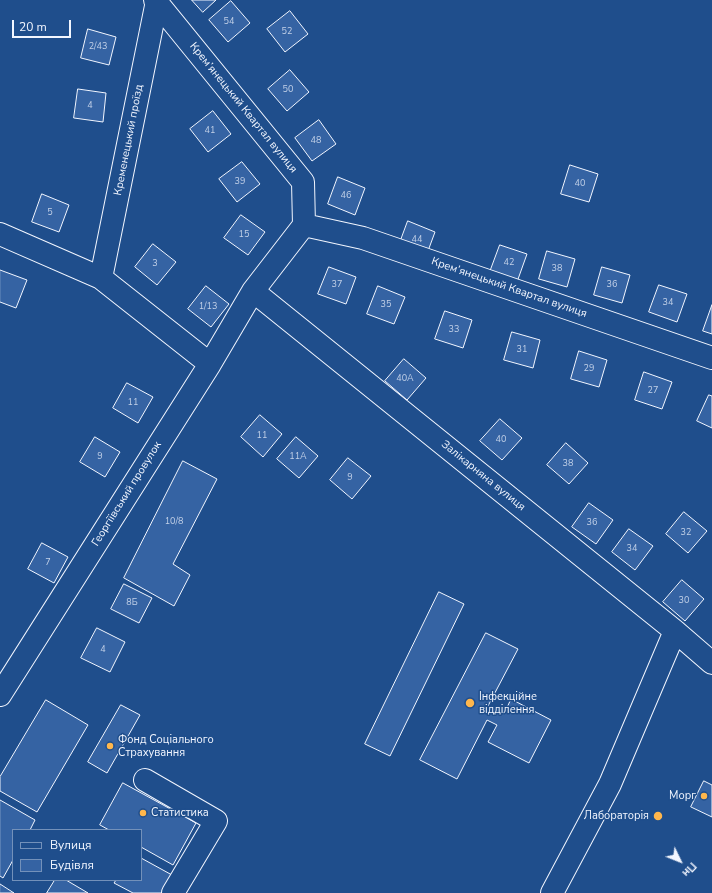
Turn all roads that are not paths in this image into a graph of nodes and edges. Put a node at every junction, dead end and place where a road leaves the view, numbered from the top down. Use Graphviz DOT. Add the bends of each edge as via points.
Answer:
graph roads {
  1 [pos="156,1"];
  2 [pos="304,225"];
  3 [pos="0,234"];
  4 [pos="101,278"];
  5 [pos="253,291"];
  6 [pos="712,358"];
  7 [pos="210,364"];
  8 [pos="675,631"];
  9 [pos="712,663"];
  10 [pos="0,695"];
  11 [pos="145,780"];
  12 [pos="173,893"];
  13 [pos="552,893"];
  1 -- 2 [label="street, Крем’янецький Квартал вулиця" via="303,182"];
  1 -- 4 [label="street, Кременецький проїзд"];
  2 -- 5 [label="street"];
  2 -- 6 [label="street, Крем’янецький Квартал вулиця" via="363,238"];
  3 -- 4 [label="street"];
  4 -- 7 [label="street"];
  5 -- 7 [label="street, Георгіївський провулок"];
  5 -- 8 [label="street, Залікарняна вулиця"];
  7 -- 10 [label="street, Георгіївський провулок"];
  8 -- 9 [label="street, Залікарняна вулиця"];
  8 -- 13 [label="street" via="610,784"];
  11 -- 12 [label="street" via="216,821"];
}
